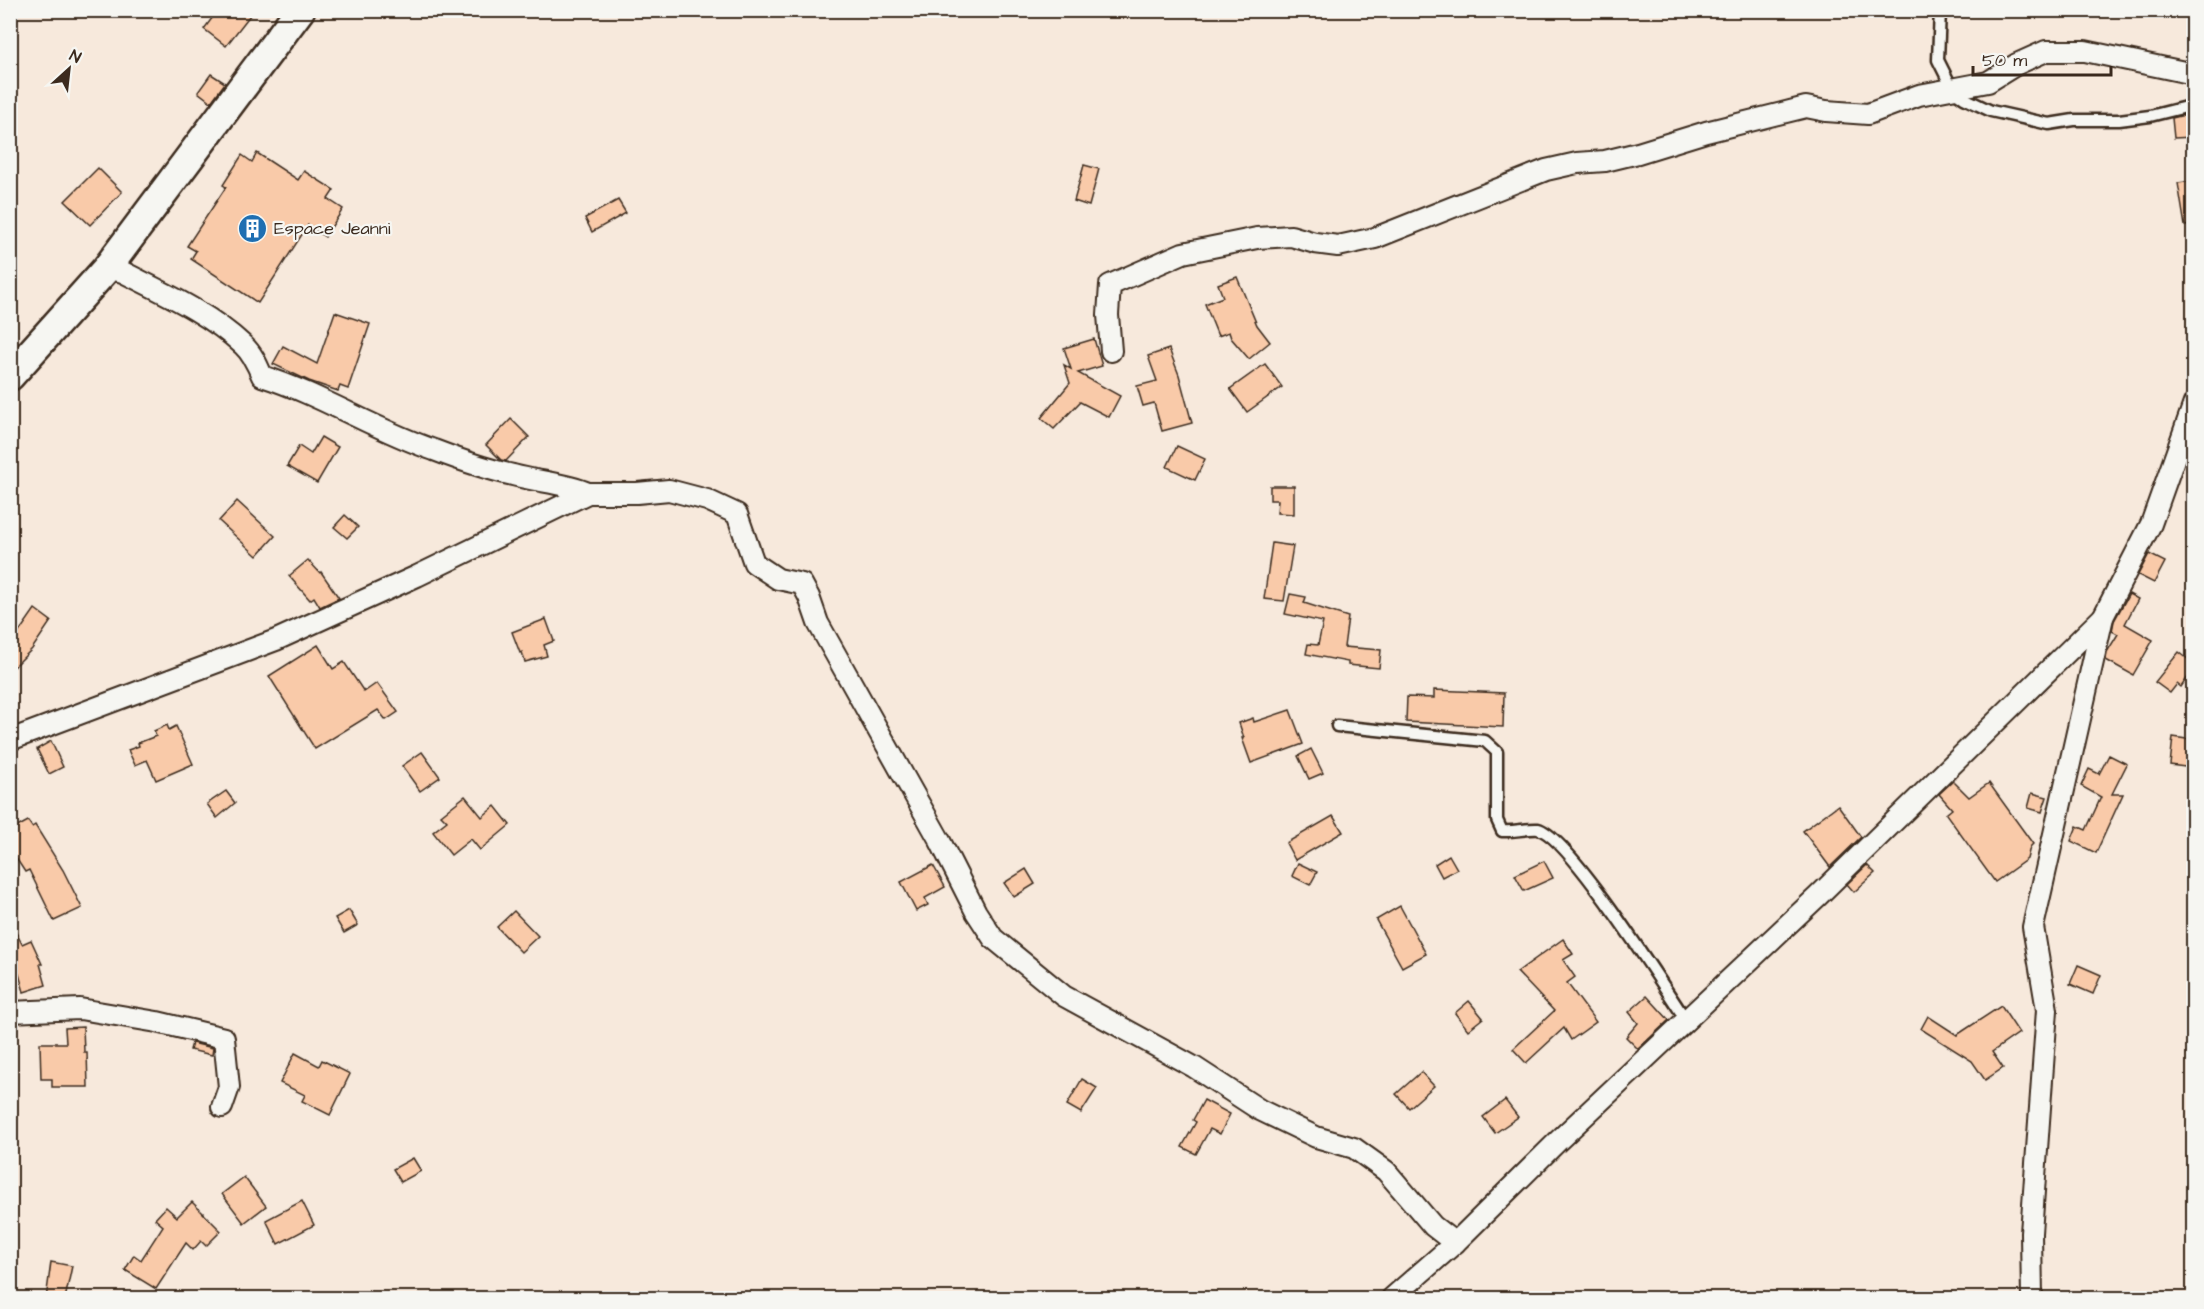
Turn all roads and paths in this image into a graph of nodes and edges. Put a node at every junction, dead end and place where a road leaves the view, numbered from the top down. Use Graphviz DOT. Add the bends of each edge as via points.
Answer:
graph roads {
  1 [pos="300,10"];
  2 [pos="1940,10"];
  3 [pos="2193,74"];
  4 [pos="1953,90"];
  5 [pos="2193,105"];
  6 [pos="107,268"];
  7 [pos="1111,351"];
  8 [pos="10,376"];
  9 [pos="2193,403"];
  10 [pos="588,494"];
  11 [pos="2103,617"];
  12 [pos="1337,726"];
  13 [pos="10,741"];
  14 [pos="10,1012"];
  15 [pos="1686,1020"];
  16 [pos="222,1107"];
  17 [pos="1455,1243"];
  18 [pos="1392,1299"];
  19 [pos="2032,1299"];
  1 -- 6 [label="main road"];
  2 -- 4 [label="lane" via="1938,60"];
  3 -- 4 [label="street" via="2085,51 2046,51 1989,82"];
  4 -- 5 [label="lane" via="1991,111 2049,124 2150,116"];
  4 -- 7 [label="street" via="1919,95 1868,114 1806,107 1605,162 1577,162 1546,170 1375,238 1338,246 1291,236 1268,237 1183,253 1110,285"];
  6 -- 8 [label="main road"];
  6 -- 10 [label="street" via="123,272 211,321 243,345 262,376 425,447 494,470 575,487"];
  9 -- 11 [label="street" via="2151,524"];
  10 -- 13 [label="street" via="276,640"];
  10 -- 17 [label="street" via="669,490 707,500 737,514 754,563 778,579 802,584 818,623 993,938 1064,996 1194,1067 1260,1110 1317,1137 1354,1148 1386,1171 1433,1226"];
  11 -- 15 [label="street"];
  11 -- 19 [label="street" via="2033,927 2047,1010 2031,1233"];
  12 -- 15 [label="lane" via="1485,741 1497,752 1497,820 1502,831 1538,829 1554,838 1591,883"];
  14 -- 16 [label="street" via="80,1009 224,1038 229,1087"];
  15 -- 17 [label="street"];
  17 -- 18 [label="street"];
}
